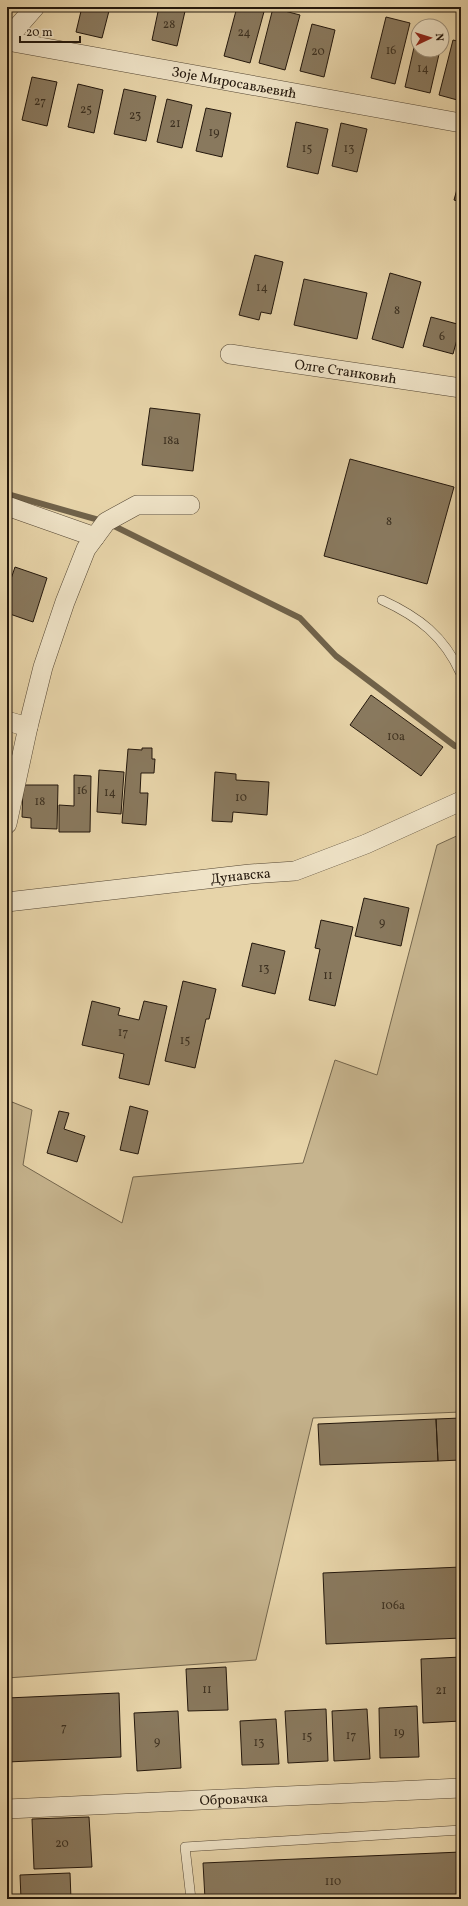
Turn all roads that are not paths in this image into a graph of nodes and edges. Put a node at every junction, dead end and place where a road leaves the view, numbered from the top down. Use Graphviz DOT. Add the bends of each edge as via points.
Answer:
graph roads {
  1 [pos="35,7"];
  2 [pos="7,40"];
  3 [pos="461,123"];
  4 [pos="230,354"];
  5 [pos="461,388"];
  6 [pos="7,506"];
  7 [pos="190,506"];
  8 [pos="95,537"];
  9 [pos="382,600"];
  10 [pos="461,674"];
  11 [pos="7,721"];
  12 [pos="28,727"];
  13 [pos="461,801"];
  14 [pos="7,824"];
  15 [pos="7,902"];
  16 [pos="461,1788"];
  17 [pos="7,1809"];
  18 [pos="461,1830"];
  19 [pos="191,1899"];
  1 -- 2 [label="street"];
  2 -- 3 [label="street, Зоје Миросављевић"];
  4 -- 5 [label="street, Олге Станковић"];
  6 -- 8 [label="street"];
  7 -- 8 [label="street" via="137,505 106,522"];
  8 -- 12 [label="street" via="86,549 65,602"];
  9 -- 10 [label="lane" via="404,610 427,626 453,658"];
  11 -- 12 [label="street"];
  12 -- 14 [label="street"];
  13 -- 15 [label="street, Дунавска" via="366,844 295,871"];
  16 -- 17 [label="street, Обровачка"];
  18 -- 19 [label="lane" via="185,1847"];
}
